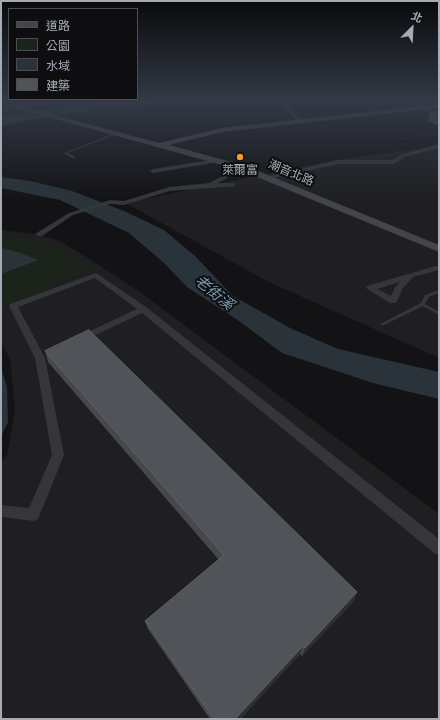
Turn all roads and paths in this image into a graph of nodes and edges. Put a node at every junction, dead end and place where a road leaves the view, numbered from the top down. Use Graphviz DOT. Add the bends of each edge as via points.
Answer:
graph roads {
  1 [pos="114,135"];
  2 [pos="118,135"];
  3 [pos="203,135"];
  4 [pos="425,135"];
  5 [pos="401,139"];
  6 [pos="159,145"];
  7 [pos="439,146"];
  8 [pos="73,157"];
  9 [pos="217,161"];
  10 [pos="243,168"];
  11 [pos="153,171"];
  12 [pos="268,177"];
  13 [pos="210,185"];
  14 [pos="233,185"];
  15 [pos="39,234"];
  16 [pos="439,249"];
  17 [pos="439,267"];
  18 [pos="411,275"];
  19 [pos="439,291"];
  20 [pos="423,304"];
  21 [pos="143,310"];
  22 [pos="439,314"];
  23 [pos="382,324"];
  24 [pos="74,342"];
  25 [pos="1,512"];
  26 [pos="439,548"];
  1 -- 8 [label="lane" via="65,153"];
  2 -- 6 [label="street, 潮音北路"];
  3 -- 6 [label="street"];
  4 -- 5 [label="path"];
  6 -- 9 [label="street, 潮音北路"];
  7 -- 12 [label="street" via="402,156 394,162 338,162"];
  9 -- 10 [label="street, 潮音北路"];
  9 -- 11 [label="street"];
  10 -- 12 [label="street, 潮音北路"];
  10 -- 13 [label="street"];
  12 -- 16 [label="street, 潮音北路"];
  13 -- 14 [label="street"];
  13 -- 15 [label="street" via="169,189 124,203 110,202 71,214"];
  17 -- 18 [label="street"];
  19 -- 20 [label="lane" via="427,296"];
  20 -- 22 [label="lane"];
  20 -- 23 [label="lane"];
  21 -- 24 [label="street"];
  21 -- 25 [label="street" via="96,275 13,306 43,356 58,455 32,515"];
  21 -- 26 [label="street"];
}
